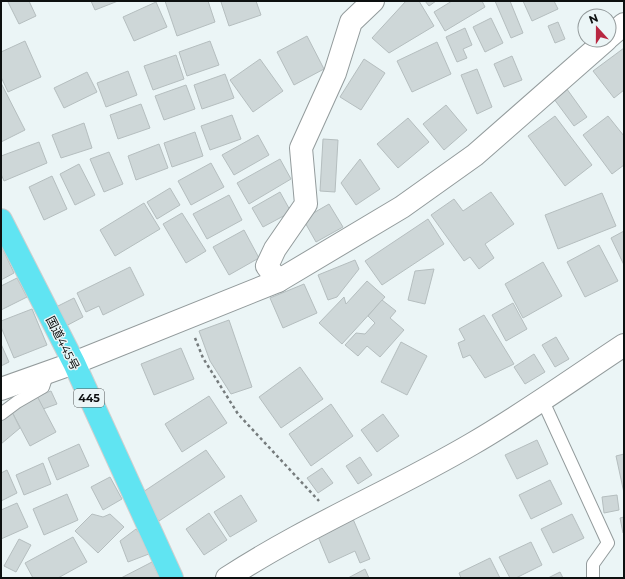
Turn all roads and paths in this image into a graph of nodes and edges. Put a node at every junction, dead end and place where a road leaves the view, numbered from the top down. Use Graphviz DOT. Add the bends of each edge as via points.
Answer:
graph roads {
  1 [pos="373,1"];
  2 [pos="597,48"];
  3 [pos="1,220"];
  4 [pos="278,281"];
  5 [pos="188,318"];
  6 [pos="624,345"];
  7 [pos="74,363"];
  8 [pos="48,372"];
  9 [pos="1,389"];
  10 [pos="542,399"];
  11 [pos="1,414"];
  12 [pos="333,517"];
  13 [pos="172,578"];
  14 [pos="227,578"];
  15 [pos="593,578"];
  1 -- 4 [label="street" via="351,22 335,73 301,148 306,204 275,249 267,266"];
  2 -- 4 [label="street" via="475,155 402,207"];
  3 -- 7 [label="highway, 国道445号 / 445"];
  4 -- 5 [label="street"];
  5 -- 7 [label="street"];
  5 -- 12 [label="path" via="203,358 238,414"];
  6 -- 10 [label="street"];
  7 -- 8 [label="street"];
  7 -- 13 [label="highway, 国道445号 / 445"];
  8 -- 9 [label="street"];
  8 -- 11 [label="lane" via="43,387"];
  10 -- 12 [label="street" via="473,444"];
  10 -- 15 [label="lane" via="608,543 593,564"];
  12 -- 14 [label="street"];
}
